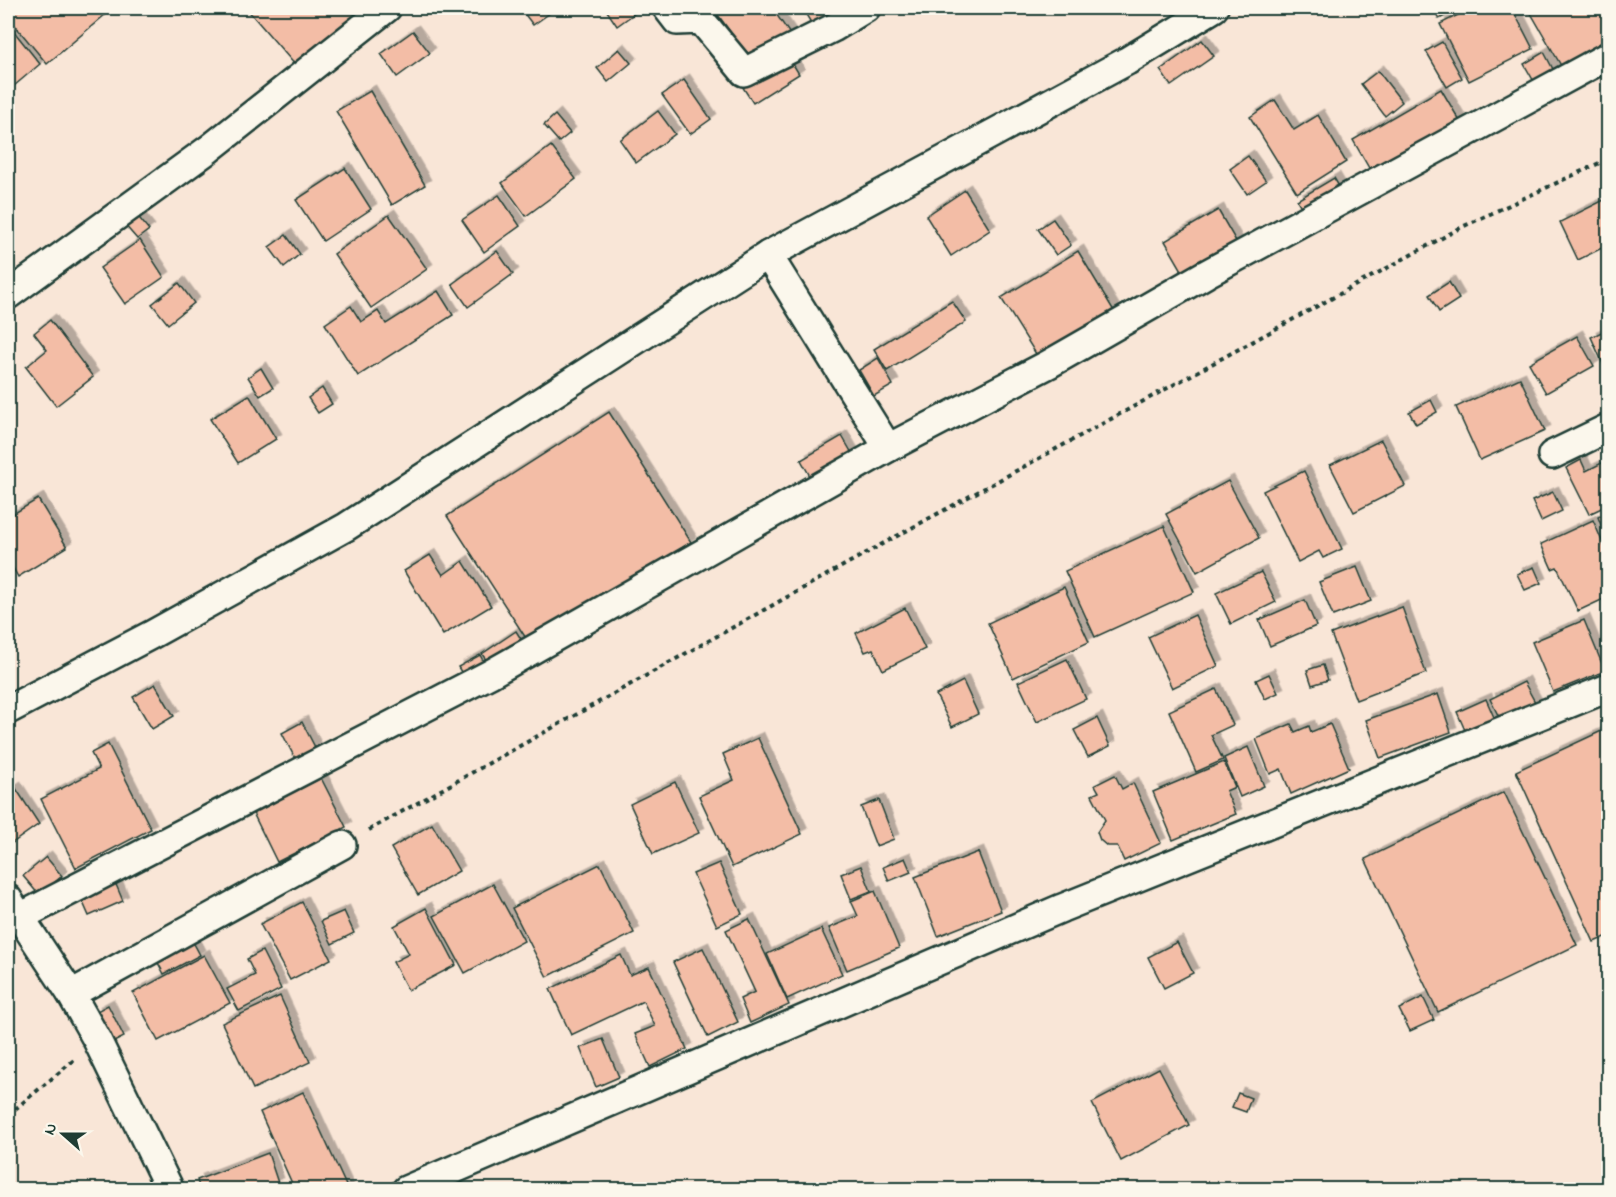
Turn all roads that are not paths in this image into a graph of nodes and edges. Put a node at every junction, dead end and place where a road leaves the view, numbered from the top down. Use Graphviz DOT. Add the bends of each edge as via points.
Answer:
graph roads {
  1 [pos="387,8"];
  2 [pos="667,8"];
  3 [pos="866,8"];
  4 [pos="1214,8"];
  5 [pos="1608,56"];
  6 [pos="768,255"];
  7 [pos="8,296"];
  8 [pos="1608,428"];
  9 [pos="888,448"];
  10 [pos="1552,455"];
  11 [pos="1608,688"];
  12 [pos="8,710"];
  13 [pos="342,845"];
  14 [pos="14,908"];
  15 [pos="71,994"];
  16 [pos="170,1190"];
  17 [pos="406,1190"];
  1 -- 7 [label="street" via="209,149"];
  2 -- 3 [label="street" via="677,21 701,20 744,72"];
  4 -- 6 [label="street" via="1127,61"];
  5 -- 9 [label="street" via="1227,262 1049,364"];
  6 -- 9 [label="street"];
  6 -- 12 [label="street" via="346,527"];
  8 -- 10 [label="street"];
  9 -- 14 [label="street" via="490,674"];
  11 -- 17 [label="street" via="1051,912"];
  13 -- 15 [label="street"];
  14 -- 15 [label="street"];
  15 -- 16 [label="street"];
}
